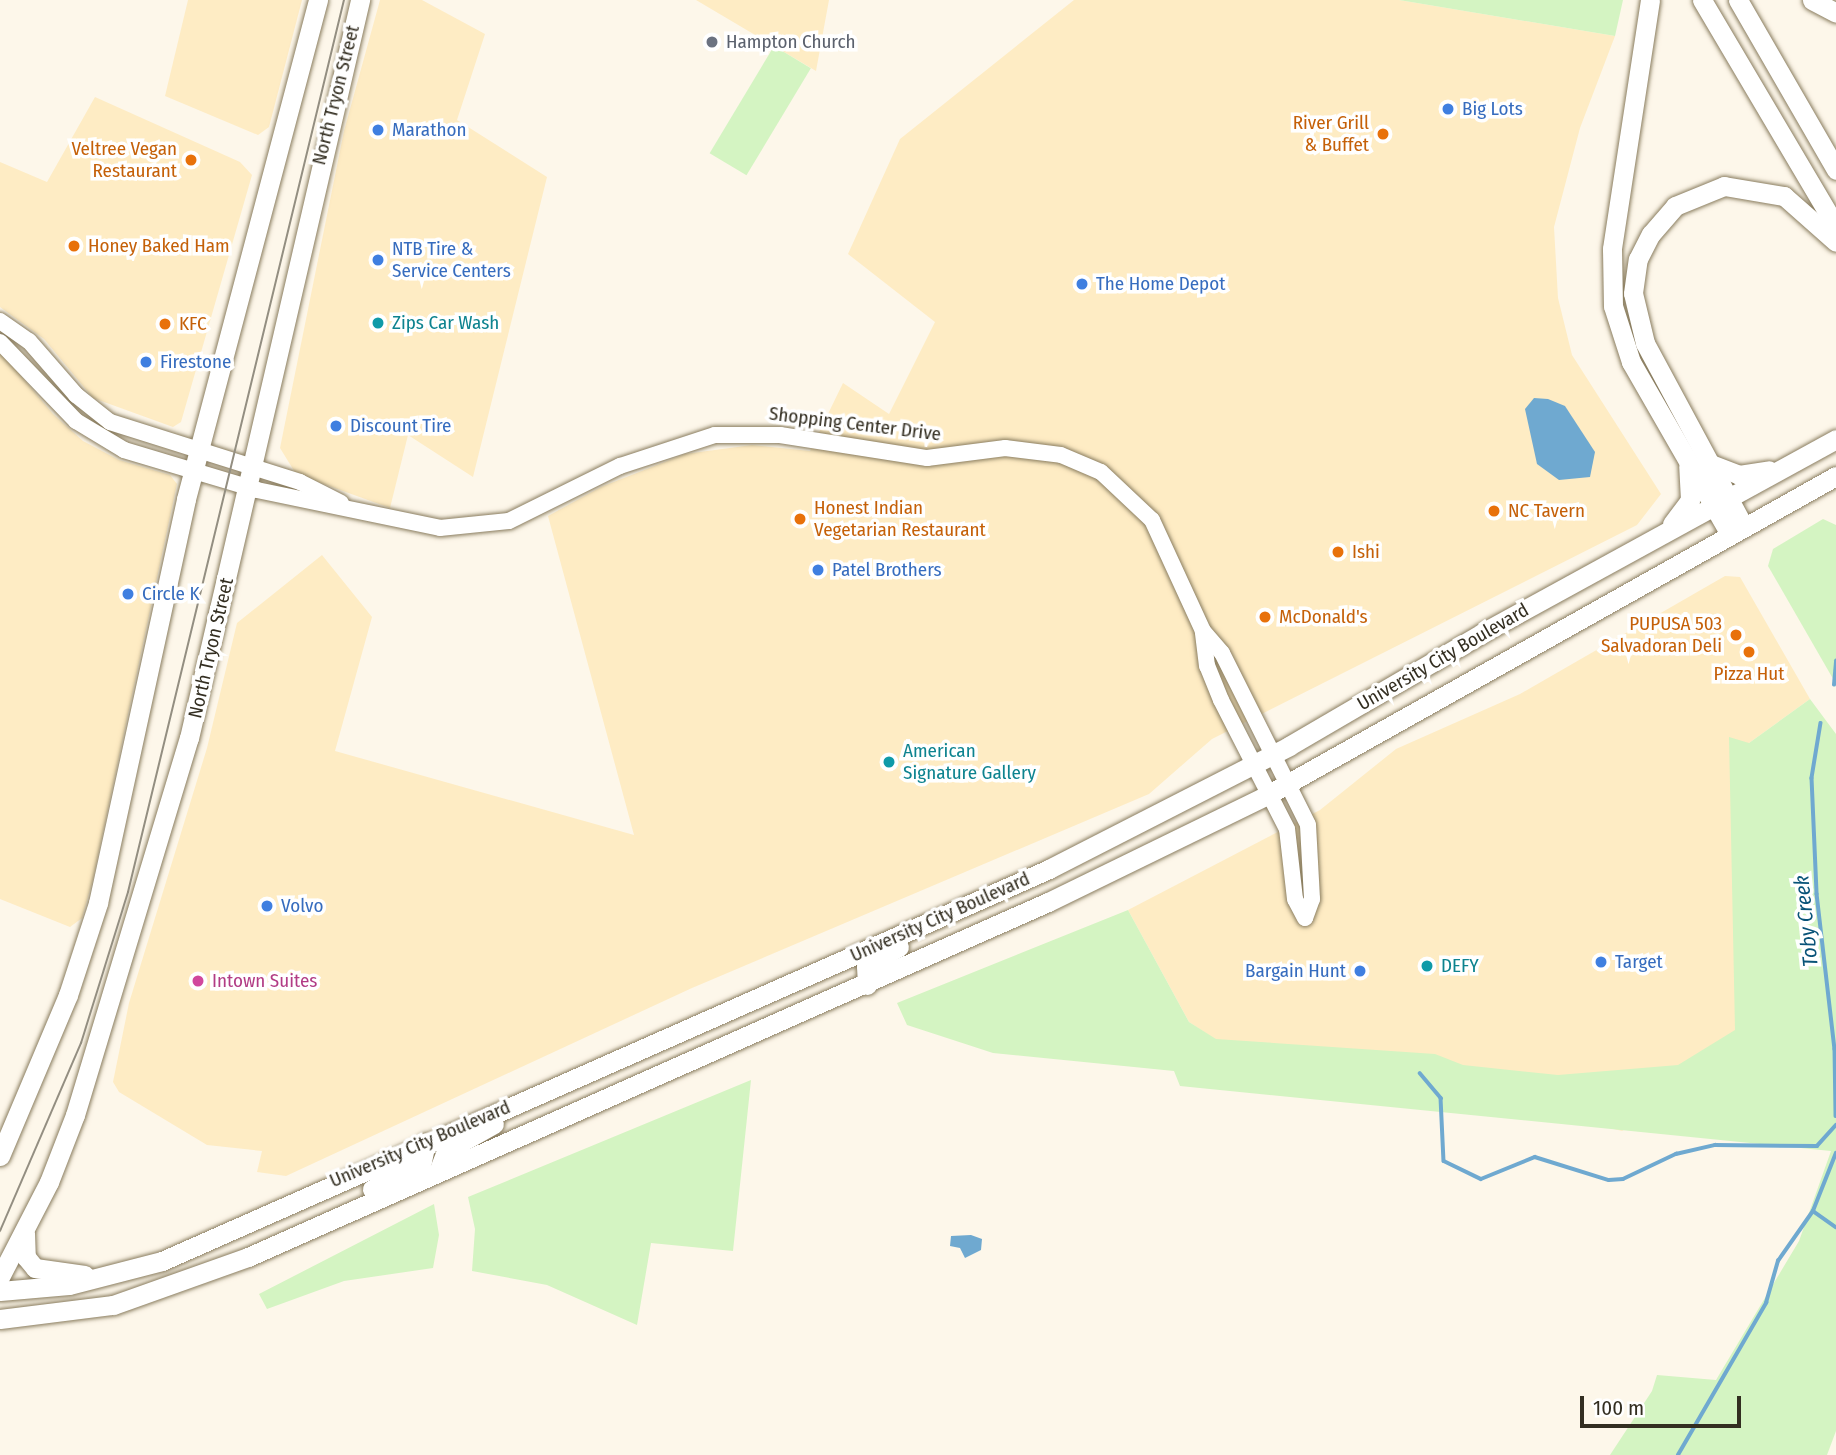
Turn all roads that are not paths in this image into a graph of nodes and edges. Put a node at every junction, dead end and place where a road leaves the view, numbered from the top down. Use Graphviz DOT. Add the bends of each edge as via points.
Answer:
graph roads {
  1 [pos="318,0"];
  2 [pos="360,0"];
  3 [pos="1650,0"];
  4 [pos="1702,0"];
  5 [pos="1738,0"];
  6 [pos="1812,0"];
  7 [pos="1836,13"];
  8 [pos="1836,170"];
  9 [pos="1836,227"];
  10 [pos="1836,242"];
  11 [pos="0,321"];
  12 [pos="0,342"];
  13 [pos="1836,439"];
  14 [pos="1687,458"];
  15 [pos="197,461"];
  16 [pos="1710,464"];
  17 [pos="1790,464"];
  18 [pos="256,468"];
  19 [pos="1836,476"];
  20 [pos="251,488"];
  21 [pos="1722,503"];
  22 [pos="344,504"];
  23 [pos="1737,530"];
  24 [pos="1664,532"];
  25 [pos="1203,631"];
  26 [pos="1272,755"];
  27 [pos="1254,764"];
  28 [pos="1287,784"];
  29 [pos="1269,794"];
  30 [pos="949,914"];
  31 [pos="867,985"];
  32 [pos="548,1088"];
  33 [pos="426,1142"];
  34 [pos="0,1156"];
  35 [pos="438,1172"];
  36 [pos="320,1226"];
  37 [pos="26,1228"];
  38 [pos="124,1273"];
  39 [pos="0,1277"];
  40 [pos="0,1291"];
  41 [pos="20,1318"];
  42 [pos="0,1319"];
  43 [pos="0,1328"];
  1 -- 15 [label="main road"];
  2 -- 18 [label="main road, North Tryon Street" via="317,172"];
  3 -- 14 [label="main road" via="1612,250 1612,288 1630,362"];
  4 -- 9 [label="main road"];
  5 -- 8 [label="main road"];
  6 -- 7 [label="main road"];
  10 -- 16 [label="main road" via="1784,196 1740,185 1690,197 1662,219 1646,242 1634,276 1637,319 1650,355"];
  11 -- 15 [label="street" via="42,353 100,416"];
  12 -- 15 [label="street" via="94,435 131,453"];
  13 -- 17 [label="main road, University City Boulevard"];
  14 -- 21 [label="main road"];
  14 -- 24 [label="main road" via="1690,500"];
  15 -- 18 [label="street, Shopping Center Drive" via="228,461"];
  15 -- 20 [label="street, Shopping Center Drive" via="224,480"];
  15 -- 34 [label="main road" via="98,903 68,995"];
  16 -- 17 [label="main road" via="1739,475"];
  16 -- 21 [label="main road"];
  17 -- 21 [label="main road, University City Boulevard"];
  18 -- 20 [label="main road, North Tryon Street"];
  18 -- 22 [label="street, Shopping Center Drive" via="314,487"];
  19 -- 23 [label="main road, University City Boulevard"];
  20 -- 22 [label="street, Shopping Center Drive"];
  20 -- 37 [label="main road, North Tryon Street" via="189,738 109,1012 75,1115"];
  21 -- 23 [label="main road"];
  21 -- 24 [label="main road, University City Boulevard"];
  22 -- 25 [label="street, Shopping Center Drive" via="440,528 491,526 541,508 653,452 728,434 780,435 933,458 1028,449 1093,468 1146,513 1170,548"];
  23 -- 28 [label="main road, University City Boulevard"];
  24 -- 26 [label="main road, University City Boulevard"];
  25 -- 26 [label="street, Shopping Center Drive" via="1222,653"];
  25 -- 27 [label="street, Shopping Center Drive" via="1207,666"];
  26 -- 27 [label="main road, University City Boulevard"];
  26 -- 28 [label="street, Shopping Center Drive"];
  27 -- 29 [label="street, Shopping Center Drive"];
  27 -- 30 [label="main road, University City Boulevard" via="1107,841"];
  28 -- 29 [label="main road, University City Boulevard"];
  28 -- 29 [label="street, Shopping Center Drive" via="1309,831 1312,899 1305,918 1295,899 1289,836"];
  29 -- 31 [label="main road, University City Boulevard"];
  30 -- 31 [label="main road" via="866,966"];
  30 -- 32 [label="main road, University City Boulevard"];
  31 -- 35 [label="main road, University City Boulevard"];
  32 -- 33 [label="main road, University City Boulevard"];
  32 -- 35 [label="main road" via="446,1151"];
  33 -- 36 [label="main road" via="422,1161 343,1204"];
  33 -- 38 [label="main road, University City Boulevard" via="194,1248"];
  35 -- 36 [label="main road, University City Boulevard"];
  36 -- 41 [label="main road, University City Boulevard" via="154,1293 86,1311"];
  37 -- 38 [label="main road" via="25,1252 37,1270"];
  37 -- 39 [label="main road, North Tryon Street"];
  38 -- 40 [label="main road, University City Boulevard"];
  41 -- 42 [label="main road, University City Boulevard"];
  41 -- 43 [label="main road"];
}
